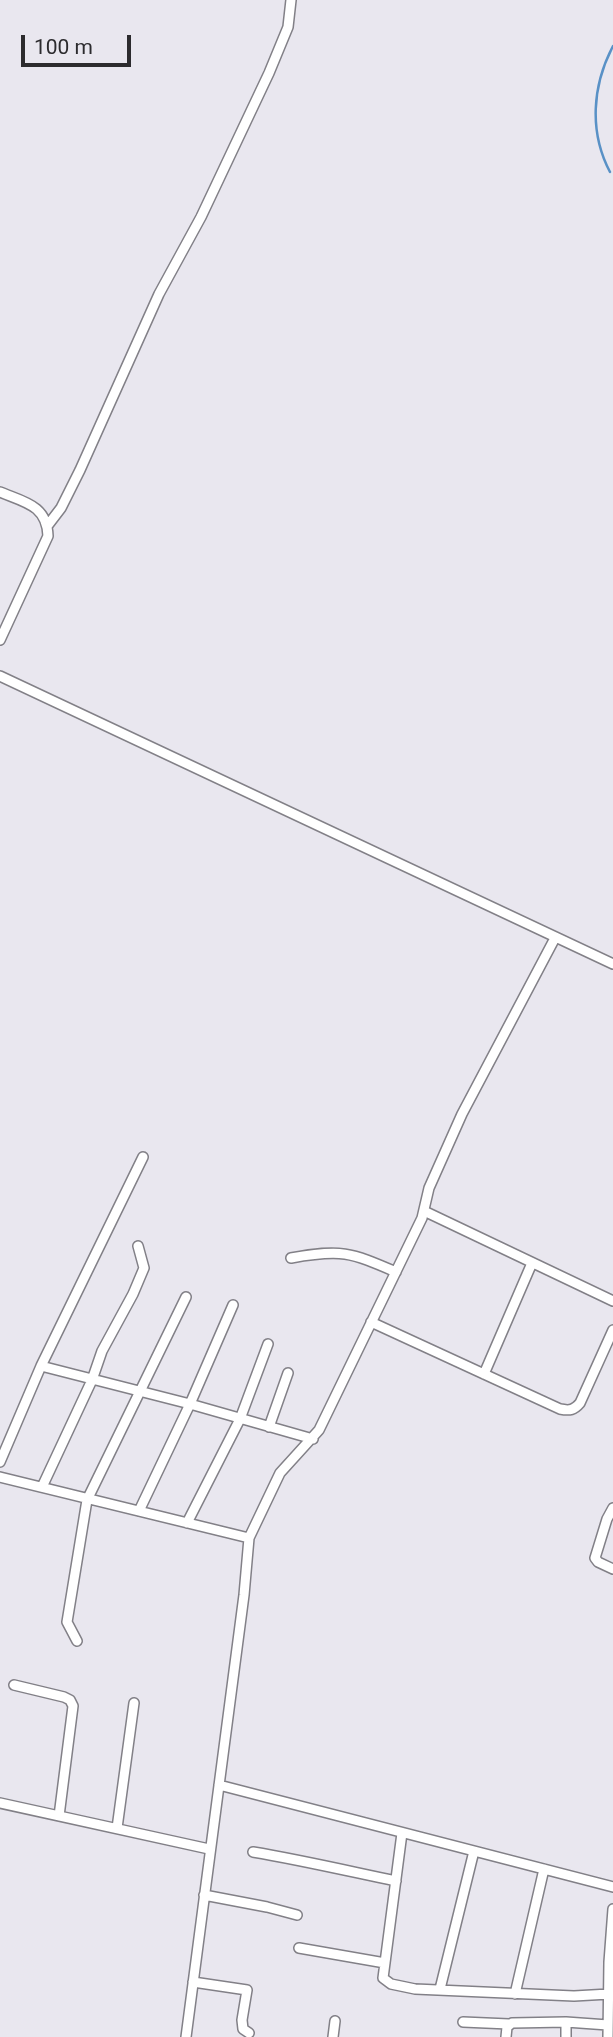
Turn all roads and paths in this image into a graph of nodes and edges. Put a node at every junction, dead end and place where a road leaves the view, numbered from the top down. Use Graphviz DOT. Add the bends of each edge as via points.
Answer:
graph roads {
  1 [pos="291,0"];
  2 [pos="0,492"];
  3 [pos="48,525"];
  4 [pos="0,640"];
  5 [pos="0,676"];
  6 [pos="555,938"];
  7 [pos="613,964"];
  8 [pos="144,1157"];
  9 [pos="424,1211"];
  10 [pos="138,1246"];
  11 [pos="291,1258"];
  12 [pos="532,1263"];
  13 [pos="396,1272"];
  14 [pos="186,1297"];
  15 [pos="613,1301"];
  16 [pos="233,1305"];
  17 [pos="371,1322"];
  18 [pos="613,1330"];
  19 [pos="268,1344"];
  20 [pos="41,1366"];
  21 [pos="288,1373"];
  22 [pos="484,1374"];
  23 [pos="92,1380"];
  24 [pos="140,1392"];
  25 [pos="190,1404"];
  26 [pos="240,1419"];
  27 [pos="269,1427"];
  28 [pos="313,1439"];
  29 [pos="0,1462"];
  30 [pos="0,1477"];
  31 [pos="42,1488"];
  32 [pos="87,1500"];
  33 [pos="613,1508"];
  34 [pos="139,1511"];
  35 [pos="187,1523"];
  36 [pos="249,1538"];
  37 [pos="613,1569"];
  38 [pos="77,1641"];
  39 [pos="14,1685"];
  40 [pos="134,1703"];
  41 [pos="219,1785"];
  42 [pos="0,1804"];
  43 [pos="59,1816"];
  44 [pos="117,1828"];
  45 [pos="402,1833"];
  46 [pos="209,1849"];
  47 [pos="474,1851"];
  48 [pos="253,1852"];
  49 [pos="544,1869"];
  50 [pos="396,1881"];
  51 [pos="613,1887"];
  52 [pos="204,1895"];
  53 [pos="613,1909"];
  54 [pos="297,1915"];
  55 [pos="299,1948"];
  56 [pos="385,1963"];
  57 [pos="193,1982"];
  58 [pos="440,1989"];
  59 [pos="515,1994"];
  60 [pos="609,1994"];
  61 [pos="335,2021"];
  62 [pos="463,2022"];
  63 [pos="566,2022"];
  64 [pos="509,2024"];
  65 [pos="608,2025"];
  66 [pos="248,2033"];
  67 [pos="186,2037"];
  68 [pos="333,2037"];
  69 [pos="506,2037"];
  70 [pos="566,2037"];
  71 [pos="608,2037"];
  1 -- 3 [label="street" via="288,27 269,73 159,294 80,470"];
  2 -- 3 [label="street" via="36,508"];
  3 -- 4 [label="street" via="43,548"];
  5 -- 6 [label="street"];
  6 -- 7 [label="street"];
  6 -- 9 [label="street" via="462,1114 429,1188"];
  8 -- 20 [label="street"];
  9 -- 12 [label="street"];
  9 -- 13 [label="street"];
  10 -- 23 [label="street" via="144,1268"];
  11 -- 13 [label="street" via="345,1252"];
  12 -- 15 [label="street"];
  12 -- 22 [label="street"];
  13 -- 17 [label="street"];
  14 -- 24 [label="street"];
  16 -- 25 [label="street"];
  17 -- 22 [label="street"];
  17 -- 28 [label="street"];
  18 -- 22 [label="street" via="580,1403 569,1411"];
  19 -- 26 [label="street"];
  20 -- 23 [label="street"];
  20 -- 29 [label="street"];
  21 -- 27 [label="street"];
  23 -- 24 [label="street"];
  23 -- 31 [label="street"];
  24 -- 25 [label="street"];
  24 -- 32 [label="street"];
  25 -- 26 [label="street"];
  25 -- 34 [label="street"];
  26 -- 27 [label="street"];
  26 -- 35 [label="street"];
  27 -- 28 [label="street"];
  28 -- 36 [label="street" via="280,1473"];
  30 -- 31 [label="street"];
  31 -- 32 [label="street"];
  32 -- 34 [label="street"];
  32 -- 38 [label="street" via="67,1622"];
  33 -- 37 [label="street" via="595,1558"];
  34 -- 35 [label="street"];
  35 -- 36 [label="street"];
  36 -- 41 [label="street"];
  39 -- 43 [label="street" via="64,1697 74,1706"];
  40 -- 44 [label="street"];
  41 -- 45 [label="street"];
  41 -- 46 [label="street"];
  42 -- 43 [label="street"];
  43 -- 44 [label="street"];
  44 -- 46 [label="street"];
  45 -- 47 [label="street"];
  45 -- 50 [label="street"];
  46 -- 52 [label="street"];
  47 -- 49 [label="street"];
  47 -- 58 [label="street"];
  48 -- 50 [label="street"];
  49 -- 51 [label="street"];
  49 -- 59 [label="street"];
  50 -- 56 [label="street"];
  52 -- 54 [label="street"];
  52 -- 57 [label="street"];
  53 -- 60 [label="street"];
  55 -- 56 [label="street"];
  56 -- 58 [label="street" via="383,1979 387,1983"];
  57 -- 66 [label="street" via="247,1990 242,2021"];
  57 -- 67 [label="street"];
  58 -- 59 [label="street"];
  59 -- 60 [label="street"];
  60 -- 65 [label="street"];
  61 -- 68 [label="street"];
  62 -- 64 [label="street"];
  63 -- 64 [label="street"];
  63 -- 65 [label="street"];
  63 -- 70 [label="street"];
  64 -- 69 [label="street"];
  65 -- 71 [label="street"];
}
